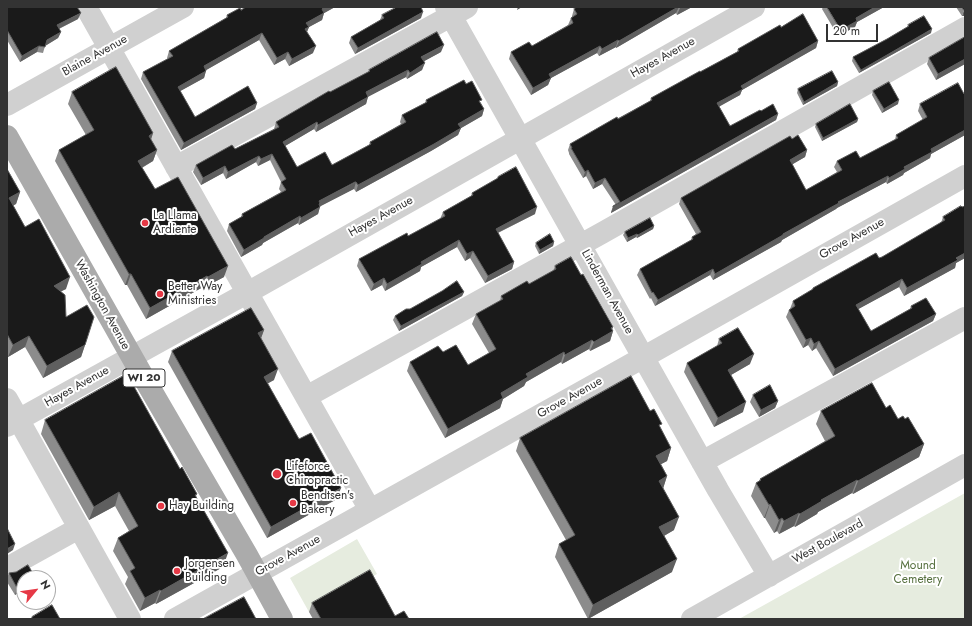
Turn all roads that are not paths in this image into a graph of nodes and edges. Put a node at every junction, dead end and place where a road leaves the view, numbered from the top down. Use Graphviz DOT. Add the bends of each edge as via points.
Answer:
graph roads {
  1 [pos="86,7"];
  2 [pos="183,7"];
  3 [pos="754,7"];
  4 [pos="455,10"];
  5 [pos="965,28"];
  6 [pos="109,49"];
  7 [pos="7,105"];
  8 [pos="7,136"];
  9 [pos="520,139"];
  10 [pos="176,167"];
  11 [pos="965,176"];
  12 [pos="580,245"];
  13 [pos="247,293"];
  14 [pos="965,318"];
  15 [pos="132,356"];
  16 [pos="644,357"];
  17 [pos="306,397"];
  18 [pos="7,399"];
  19 [pos="13,423"];
  20 [pos="702,462"];
  21 [pos="965,465"];
  22 [pos="370,510"];
  23 [pos="79,528"];
  24 [pos="7,568"];
  25 [pos="257,574"];
  26 [pos="769,576"];
  27 [pos="130,619"];
  28 [pos="175,619"];
  29 [pos="282,619"];
  30 [pos="692,619"];
  1 -- 6 [label="street"];
  2 -- 6 [label="street, Blaine Avenue"];
  3 -- 9 [label="street, Hayes Avenue"];
  4 -- 9 [label="street, Linderman Avenue"];
  4 -- 10 [label="street"];
  5 -- 12 [label="street"];
  6 -- 7 [label="street, Blaine Avenue"];
  6 -- 10 [label="street"];
  8 -- 15 [label="main road, Washington Avenue / WI 20"];
  9 -- 12 [label="street, Linderman Avenue"];
  9 -- 13 [label="street, Hayes Avenue"];
  10 -- 13 [label="street"];
  11 -- 16 [label="street, Grove Avenue"];
  12 -- 16 [label="street, Linderman Avenue"];
  12 -- 17 [label="street"];
  13 -- 15 [label="street, Hayes Avenue"];
  13 -- 17 [label="street"];
  14 -- 20 [label="street"];
  15 -- 19 [label="street, Hayes Avenue"];
  15 -- 25 [label="main road, Washington Avenue / WI 20"];
  16 -- 20 [label="street, Linderman Avenue"];
  16 -- 22 [label="street, Grove Avenue"];
  17 -- 22 [label="street"];
  18 -- 19 [label="street"];
  19 -- 23 [label="street"];
  20 -- 26 [label="street, Linderman Avenue"];
  21 -- 26 [label="street, West Boulevard"];
  22 -- 25 [label="street, Grove Avenue"];
  23 -- 24 [label="street"];
  23 -- 27 [label="street"];
  25 -- 28 [label="street, Grove Avenue"];
  25 -- 29 [label="main road, Washington Avenue / WI 20"];
  26 -- 30 [label="street, West Boulevard"];
}
